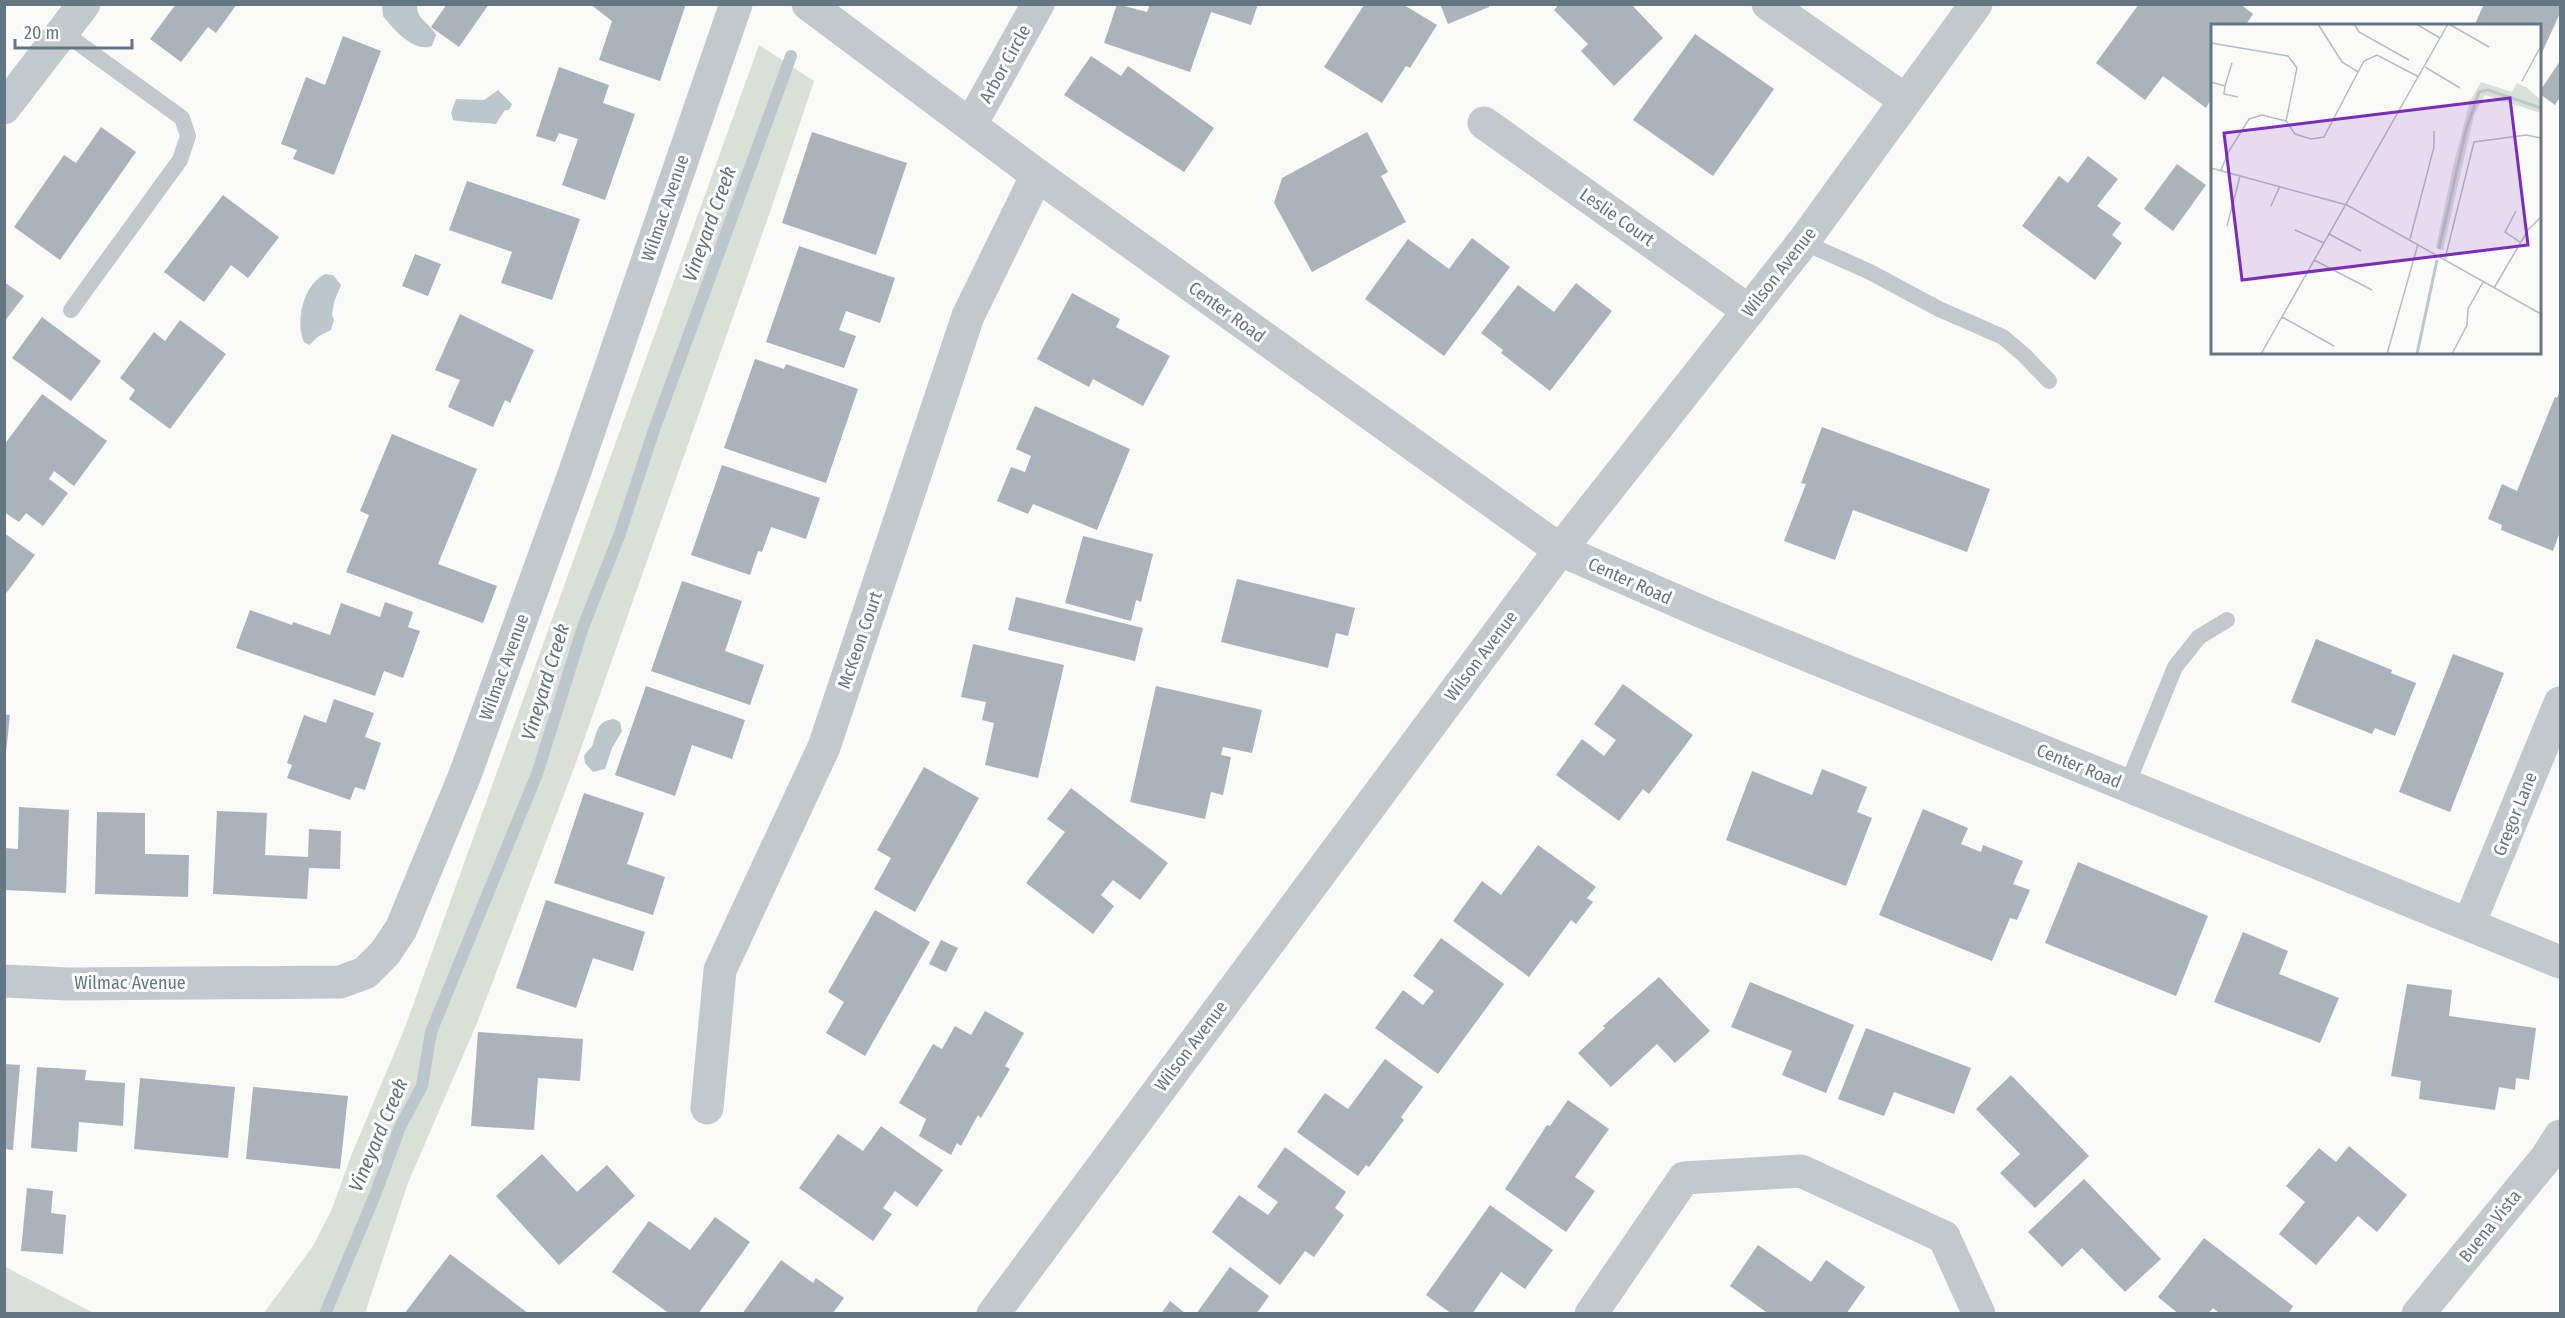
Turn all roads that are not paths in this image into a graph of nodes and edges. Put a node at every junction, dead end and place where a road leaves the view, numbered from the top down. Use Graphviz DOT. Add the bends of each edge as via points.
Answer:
graph roads {
  1 [pos="84,4"];
  2 [pos="735,4"];
  3 [pos="808,4"];
  4 [pos="1038,4"];
  5 [pos="1768,4"];
  6 [pos="1976,4"];
  7 [pos="63,32"];
  8 [pos="1905,100"];
  9 [pos="4,108"];
  10 [pos="1484,123"];
  11 [pos="971,124"];
  12 [pos="1037,176"];
  13 [pos="1803,242"];
  14 [pos="71,310"];
  15 [pos="1749,311"];
  16 [pos="2049,381"];
  17 [pos="1560,550"];
  18 [pos="2227,620"];
  19 [pos="2560,703"];
  20 [pos="2127,785"];
  21 [pos="2469,924"];
  22 [pos="2560,962"];
  23 [pos="4,981"];
  24 [pos="707,1108"];
  25 [pos="2560,1136"];
  26 [pos="993,1314"];
  27 [pos="1591,1314"];
  28 [pos="1979,1314"];
  29 [pos="2418,1314"];
  1 -- 7 [label="street"];
  2 -- 23 [label="street, Wilmac Avenue" via="578,463 465,775 401,929 385,953 365,973 340,982"];
  3 -- 11 [label="street, Center Road"];
  4 -- 11 [label="street, Arbor Circle"];
  5 -- 8 [label="street"];
  6 -- 8 [label="street, Wilson Avenue"];
  7 -- 9 [label="street"];
  7 -- 14 [label="lane" via="182,118 188,136 180,160"];
  8 -- 13 [label="street, Wilson Avenue"];
  10 -- 15 [label="street, Leslie Court"];
  11 -- 12 [label="street, Center Road"];
  12 -- 17 [label="street, Center Road"];
  12 -- 24 [label="street, McKeon Court" via="968,316 824,747 720,970"];
  13 -- 15 [label="street, Wilson Avenue"];
  13 -- 16 [label="lane" via="2003,337"];
  15 -- 17 [label="street, Wilson Avenue"];
  17 -- 20 [label="street, Center Road"];
  17 -- 26 [label="street, Wilson Avenue"];
  18 -- 20 [label="lane" via="2199,637 2175,667"];
  19 -- 21 [label="street, Gregor Lane"];
  20 -- 21 [label="street, Center Road"];
  21 -- 22 [label="street, Center Road"];
  25 -- 29 [label="street, Buena Vista"];
  27 -- 28 [label="street" via="1684,1178 1801,1171 1944,1237"];
}
